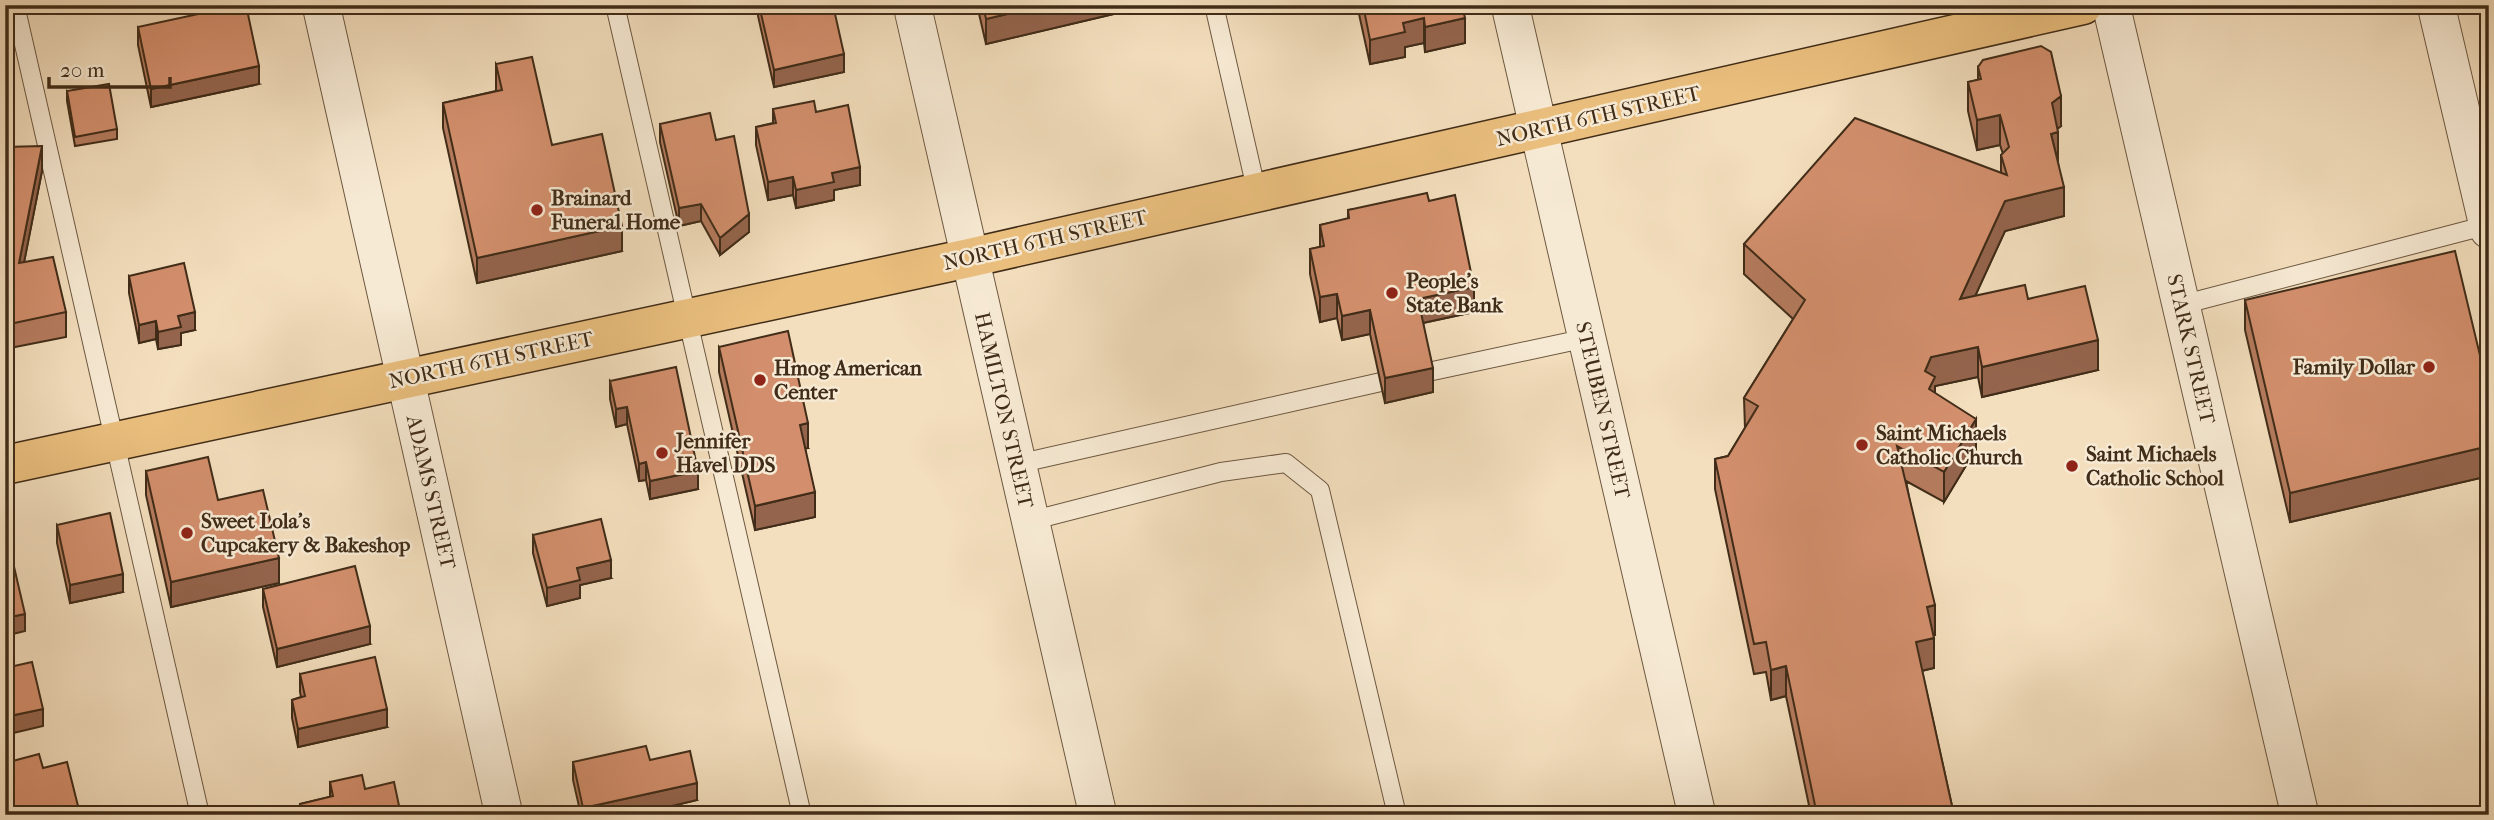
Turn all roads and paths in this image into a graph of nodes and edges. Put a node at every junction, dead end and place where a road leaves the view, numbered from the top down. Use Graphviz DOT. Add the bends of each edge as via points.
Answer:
graph roads {
  1 [pos="15,5"];
  2 [pos="321,5"];
  3 [pos="615,5"];
  4 [pos="912,5"];
  5 [pos="1214,5"];
  6 [pos="1510,5"];
  7 [pos="2082,5"];
  8 [pos="2111,5"];
  9 [pos="2436,5"];
  10 [pos="1538,130"];
  11 [pos="1257,193"];
  12 [pos="2488,227"];
  13 [pos="969,258"];
  14 [pos="2181,305"];
  15 [pos="690,318"];
  16 [pos="1587,338"];
  17 [pos="1428,372"];
  18 [pos="405,379"];
  19 [pos="1381,382"];
  20 [pos="113,442"];
  21 [pos="1017,464"];
  22 [pos="5,465"];
  23 [pos="1030,521"];
  24 [pos="200,815"];
  25 [pos="504,815"];
  26 [pos="802,815"];
  27 [pos="1098,815"];
  28 [pos="1396,815"];
  29 [pos="1696,815"];
  30 [pos="2300,815"];
  1 -- 20 [label="lane"];
  2 -- 18 [label="street, ADAMS STREET"];
  3 -- 15 [label="lane"];
  4 -- 13 [label="street, HAMILTON STREET"];
  5 -- 11 [label="lane"];
  6 -- 10 [label="street, STEUBEN STREET"];
  7 -- 10 [label="main road, NORTH 6TH STREET"];
  8 -- 14 [label="street, STARK STREET"];
  9 -- 12 [label="street"];
  10 -- 11 [label="main road, NORTH 6TH STREET"];
  10 -- 16 [label="street, STEUBEN STREET"];
  11 -- 13 [label="main road, NORTH 6TH STREET"];
  12 -- 14 [label="lane"];
  13 -- 15 [label="main road, NORTH 6TH STREET"];
  13 -- 21 [label="street, HAMILTON STREET"];
  14 -- 30 [label="street, STARK STREET"];
  15 -- 18 [label="main road, NORTH 6TH STREET"];
  15 -- 26 [label="lane"];
  16 -- 17 [label="lane"];
  16 -- 29 [label="street, STEUBEN STREET"];
  18 -- 20 [label="main road, NORTH 6TH STREET"];
  18 -- 25 [label="street, ADAMS STREET"];
  19 -- 21 [label="lane"];
  20 -- 22 [label="main road, NORTH 6TH STREET"];
  20 -- 24 [label="lane"];
  21 -- 23 [label="street, HAMILTON STREET"];
  23 -- 27 [label="street, HAMILTON STREET"];
  23 -- 28 [label="lane" via="1222,472 1286,463 1320,490"];
}
